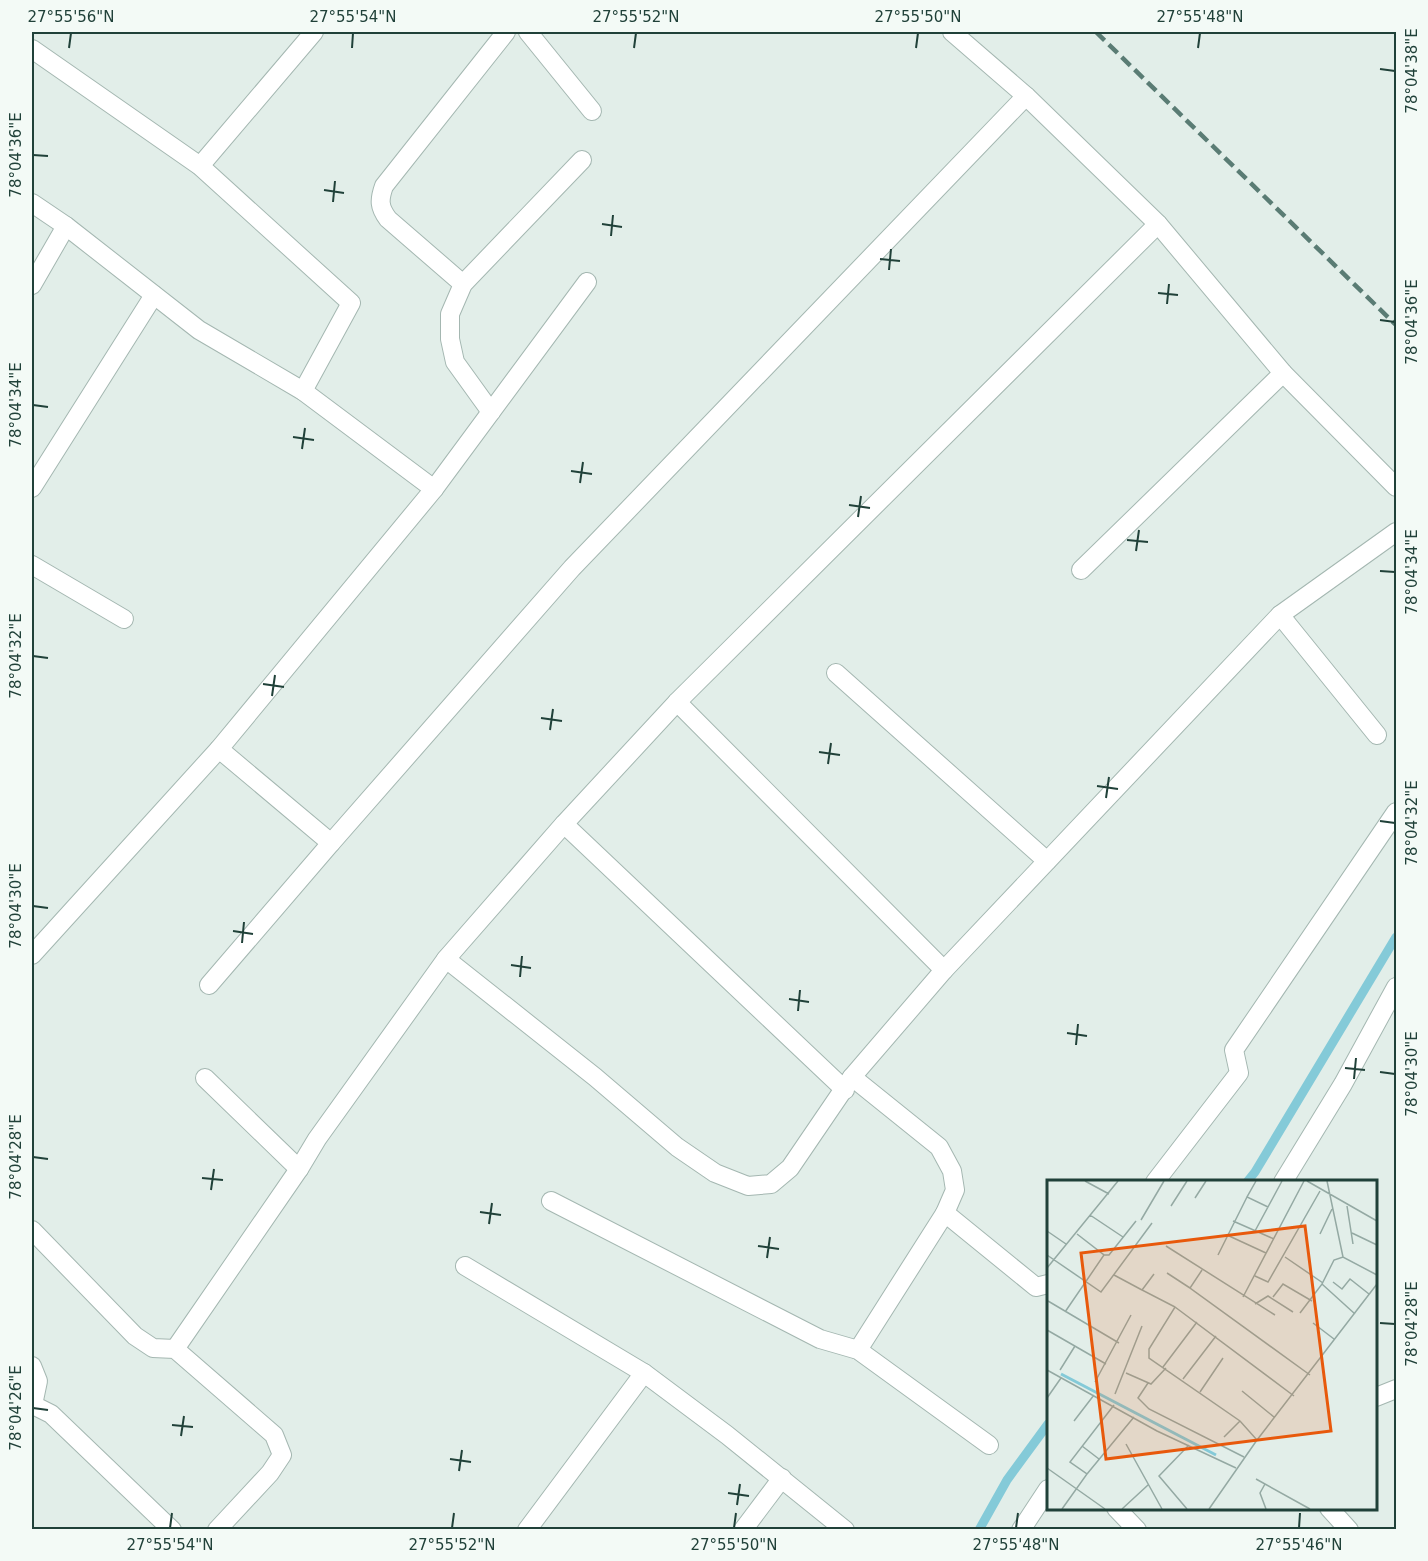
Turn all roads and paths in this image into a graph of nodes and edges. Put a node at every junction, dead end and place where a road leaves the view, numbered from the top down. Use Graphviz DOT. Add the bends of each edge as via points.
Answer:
graph roads {
  1 [pos="314,32"];
  2 [pos="506,32"];
  3 [pos="528,32"];
  4 [pos="952,32"];
  5 [pos="32,49"];
  6 [pos="1026,96"];
  7 [pos="592,111"];
  8 [pos="582,160"];
  9 [pos="200,166"];
  10 [pos="32,203"];
  11 [pos="1158,224"];
  12 [pos="66,226"];
  13 [pos="587,282"];
  14 [pos="463,284"];
  15 [pos="32,285"];
  16 [pos="153,295"];
  17 [pos="1283,373"];
  18 [pos="303,391"];
  19 [pos="491,412"];
  20 [pos="1396,487"];
  21 [pos="32,488"];
  22 [pos="434,489"];
  23 [pos="1396,532"];
  24 [pos="32,565"];
  25 [pos="1081,570"];
  26 [pos="1280,615"];
  27 [pos="124,620"];
  28 [pos="836,673"];
  29 [pos="677,702"];
  30 [pos="1377,735"];
  31 [pos="219,749"];
  32 [pos="1396,812"];
  33 [pos="564,824"];
  34 [pos="331,843"];
  35 [pos="1047,861"];
  36 [pos="32,955"];
  37 [pos="446,959"];
  38 [pos="944,970"];
  39 [pos="209,986"];
  40 [pos="1396,987"];
  41 [pos="205,1078"];
  42 [pos="849,1083"];
  43 [pos="299,1169"];
  44 [pos="1157,1180"];
  45 [pos="1284,1180"];
  46 [pos="551,1202"];
  47 [pos="945,1213"];
  48 [pos="32,1230"];
  49 [pos="465,1266"];
  50 [pos="1047,1284"];
  51 [pos="175,1349"];
  52 [pos="858,1350"];
  53 [pos="32,1366"];
  54 [pos="644,1373"];
  55 [pos="1396,1389"];
  56 [pos="1377,1397"];
  57 [pos="32,1405"];
  58 [pos="988,1445"];
  59 [pos="782,1478"];
  60 [pos="1047,1491"];
  61 [pos="1117,1510"];
  62 [pos="1330,1510"];
  63 [pos="172,1530"];
  64 [pos="217,1530"];
  65 [pos="527,1530"];
  66 [pos="743,1530"];
  67 [pos="845,1530"];
  68 [pos="1021,1530"];
  69 [pos="1137,1530"];
  70 [pos="1349,1530"];
  1 -- 9 [label="street"];
  2 -- 14 [label="street" via="384,186 379,200 388,219"];
  3 -- 7 [label="street"];
  4 -- 6 [label="street"];
  5 -- 9 [label="street"];
  6 -- 11 [label="street"];
  6 -- 34 [label="street" via="572,568"];
  8 -- 14 [label="street"];
  9 -- 18 [label="street" via="351,303"];
  10 -- 12 [label="street"];
  11 -- 17 [label="street"];
  11 -- 29 [label="street"];
  12 -- 15 [label="street"];
  12 -- 16 [label="street"];
  13 -- 19 [label="street"];
  14 -- 19 [label="street" via="450,314 455,362"];
  16 -- 18 [label="street" via="199,330"];
  16 -- 21 [label="street"];
  17 -- 20 [label="street"];
  17 -- 25 [label="street"];
  18 -- 22 [label="street"];
  19 -- 22 [label="street"];
  22 -- 31 [label="street"];
  23 -- 26 [label="street"];
  24 -- 27 [label="street"];
  26 -- 30 [label="street"];
  26 -- 35 [label="street"];
  28 -- 35 [label="street"];
  29 -- 33 [label="street"];
  29 -- 38 [label="street"];
  31 -- 34 [label="street"];
  31 -- 36 [label="street"];
  32 -- 44 [label="street" via="1234,1050 1239,1073"];
  33 -- 37 [label="street"];
  33 -- 42 [label="street"];
  34 -- 39 [label="street"];
  35 -- 38 [label="street"];
  37 -- 42 [label="street" via="677,1147 715,1173 748,1186 771,1184 790,1168"];
  37 -- 43 [label="street"];
  38 -- 42 [label="street"];
  40 -- 45 [label="street"];
  41 -- 43 [label="street"];
  42 -- 47 [label="street" via="939,1147 952,1171 955,1190"];
  43 -- 51 [label="street"];
  46 -- 52 [label="street" via="820,1339"];
  47 -- 50 [label="street" via="1036,1287"];
  47 -- 52 [label="street"];
  48 -- 51 [label="street" via="135,1336 153,1348"];
  49 -- 54 [label="street"];
  51 -- 64 [label="street" via="274,1435 282,1455"];
  52 -- 58 [label="street"];
  53 -- 57 [label="street" via="38,1381"];
  54 -- 59 [label="street"];
  54 -- 65 [label="street"];
  55 -- 56 [label="street"];
  57 -- 63 [label="street" via="51,1414"];
  59 -- 66 [label="street"];
  59 -- 67 [label="street"];
  60 -- 68 [label="street"];
  61 -- 69 [label="street"];
  62 -- 70 [label="street"];
}
